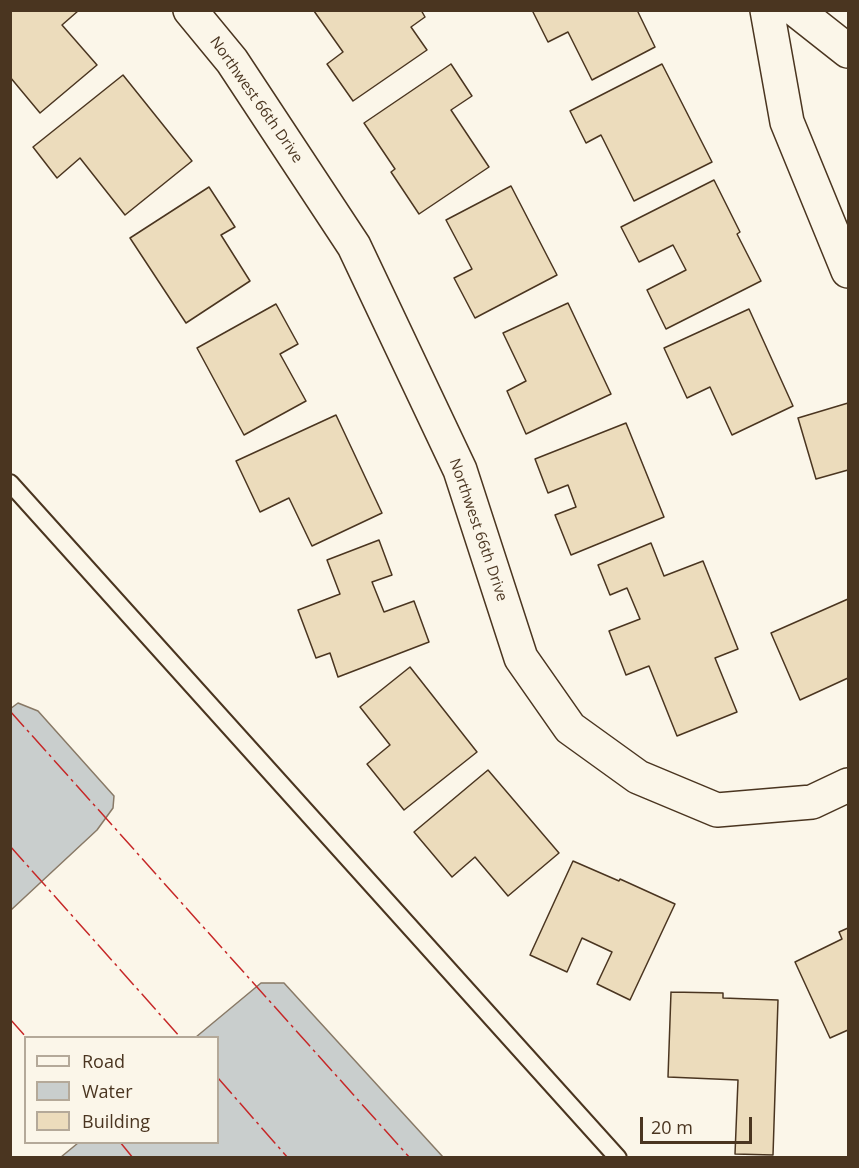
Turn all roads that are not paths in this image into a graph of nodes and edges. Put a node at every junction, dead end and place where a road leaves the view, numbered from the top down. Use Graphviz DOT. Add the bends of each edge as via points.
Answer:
graph roads {
  1 [pos="190,10"];
  2 [pos="768,10"];
  3 [pos="796,10"];
  4 [pos="849,51"];
  5 [pos="849,271"];
  6 [pos="10,483"];
  7 [pos="849,785"];
  8 [pos="618,1158"];
  1 -- 7 [label="street, Northwest 66th Drive" via="232,61 354,246 460,470 521,658 570,728 638,777 717,810 812,802"];
  2 -- 5 [label="street" via="787,122"];
  3 -- 4 [label="street"];
  6 -- 8 [label="lane"];
}
